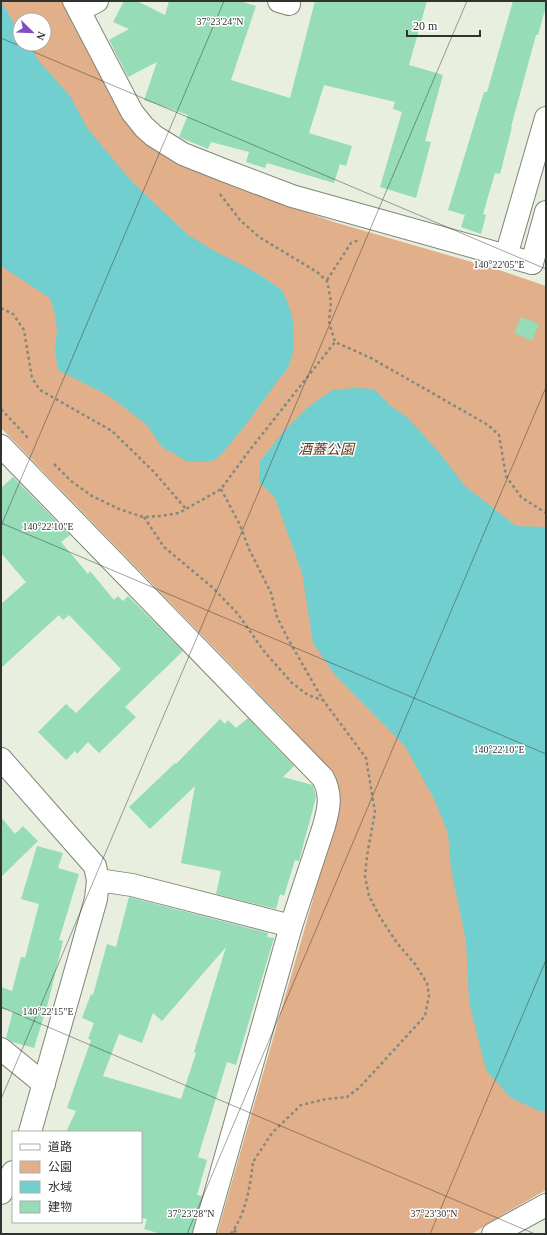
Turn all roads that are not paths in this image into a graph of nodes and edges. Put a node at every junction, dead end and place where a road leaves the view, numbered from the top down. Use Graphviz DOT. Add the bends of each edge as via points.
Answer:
graph roads {
  1 [pos="84,4"];
  2 [pos="546,118"];
  3 [pos="539,165"];
  4 [pos="546,212"];
  5 [pos="506,256"];
  6 [pos="1,446"];
  7 [pos="1,759"];
  8 [pos="98,880"];
  9 [pos="291,926"];
  10 [pos="1,1049"];
  11 [pos="44,1084"];
  12 [pos="30,1131"];
  13 [pos="12,1174"];
  14 [pos="1,1193"];
  15 [pos="546,1205"];
  16 [pos="204,1234"];
  17 [pos="493,1234"];
  1 -- 5 [label="street" via="132,112 154,136 183,154 292,196"];
  2 -- 3 [label="street"];
  3 -- 5 [label="street"];
  4 -- 5 [label="street" via="532,263"];
  6 -- 9 [label="street" via="323,778 328,787 328,809"];
  7 -- 8 [label="street" via="95,866"];
  8 -- 9 [label="street" via="132,884"];
  8 -- 11 [label="street" via="96,899"];
  9 -- 16 [label="street"];
  10 -- 11 [label="street"];
  11 -- 12 [label="street"];
  13 -- 14 [label="street"];
  15 -- 17 [label="street"];
}
